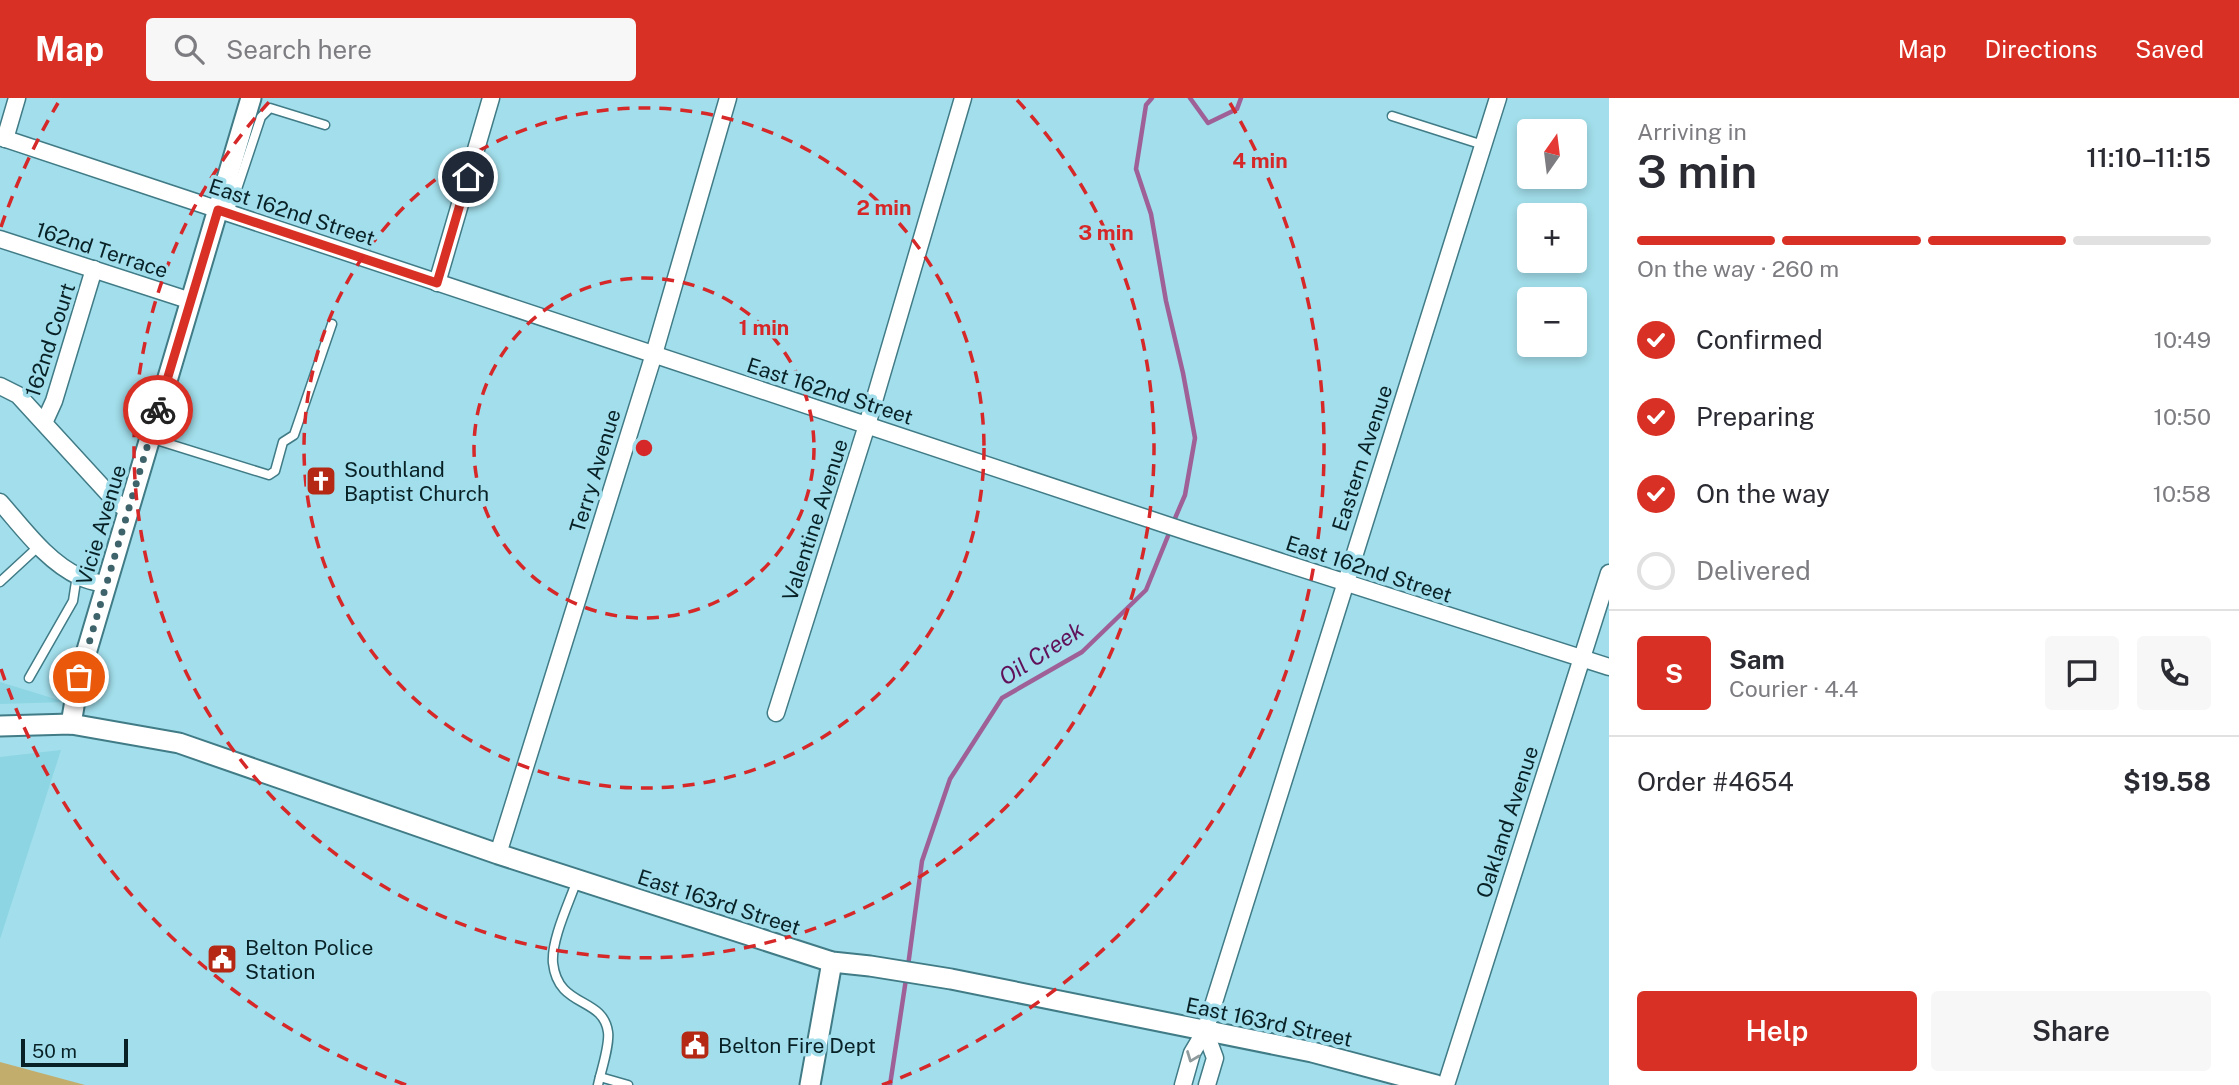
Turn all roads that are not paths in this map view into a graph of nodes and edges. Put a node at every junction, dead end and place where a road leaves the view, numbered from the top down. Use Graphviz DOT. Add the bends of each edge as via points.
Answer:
graph roads {
  1 [pos="17,98"];
  2 [pos="251,98"];
  3 [pos="491,98"];
  4 [pos="728,98"];
  5 [pos="963,98"];
  6 [pos="1498,98"];
  7 [pos="1392,116"];
  8 [pos="325,125"];
  9 [pos="2,138"];
  10 [pos="1483,145"];
  11 [pos="224,211"];
  12 [pos="0,239"];
  13 [pos="94,270"];
  14 [pos="437,283"];
  15 [pos="191,301"];
  16 [pos="332,324"];
  17 [pos="654,354"];
  18 [pos="0,386"];
  19 [pos="44,423"];
  20 [pos="867,425"];
  21 [pos="150,438"];
  22 [pos="0,502"];
  23 [pos="128,510"];
  24 [pos="40,546"];
  25 [pos="1609,573"];
  26 [pos="77,575"];
  27 [pos="0,582"];
  28 [pos="1345,582"];
  29 [pos="106,585"];
  30 [pos="1581,659"];
  31 [pos="1609,667"];
  32 [pos="29,678"];
  33 [pos="776,713"];
  34 [pos="71,724"];
  35 [pos="0,726"];
  36 [pos="498,855"];
  37 [pos="577,880"];
  38 [pos="832,962"];
  39 [pos="1205,1031"];
  40 [pos="599,1081"];
  41 [pos="628,1085"];
  42 [pos="810,1085"];
  43 [pos="1183,1085"];
  44 [pos="1207,1085"];
  45 [pos="1436,1085"];
  46 [pos="1446,1085"];
  1 -- 9 [label="street"];
  2 -- 11 [label="street, Vicie Avenue"];
  3 -- 14 [label="street"];
  4 -- 17 [label="street, Terry Avenue"];
  5 -- 20 [label="street, Valentine Avenue"];
  6 -- 10 [label="street, Eastern Avenue"];
  7 -- 10 [label="lane"];
  8 -- 11 [label="lane" via="270,108 261,117"];
  9 -- 11 [label="street, East 162nd Street"];
  10 -- 28 [label="street, Eastern Avenue"];
  11 -- 14 [label="street, East 162nd Street"];
  11 -- 15 [label="street, Vicie Avenue"];
  12 -- 13 [label="street, 162nd Terrace"];
  13 -- 15 [label="street, 162nd Terrace"];
  13 -- 19 [label="street, 162nd Court"];
  14 -- 17 [label="street, East 162nd Street"];
  15 -- 21 [label="street, Vicie Avenue"];
  16 -- 21 [label="lane" via="294,435 283,442 275,471 269,475"];
  17 -- 20 [label="street, East 162nd Street"];
  17 -- 36 [label="street, Terry Avenue"];
  18 -- 19 [label="street" via="18,395"];
  19 -- 23 [label="street"];
  20 -- 28 [label="street, East 162nd Street"];
  20 -- 33 [label="street, Valentine Avenue"];
  21 -- 23 [label="street, Vicie Avenue"];
  22 -- 24 [label="street"];
  23 -- 29 [label="street, Vicie Avenue"];
  24 -- 26 [label="street"];
  24 -- 27 [label="lane"];
  25 -- 30 [label="street, Oakland Avenue"];
  26 -- 29 [label="street"];
  26 -- 32 [label="lane" via="73,601"];
  28 -- 30 [label="street, East 162nd Street"];
  28 -- 39 [label="street, Eastern Avenue"];
  29 -- 34 [label="street, Vicie Avenue" via="79,677"];
  30 -- 31 [label="street, East 162nd Street"];
  30 -- 46 [label="street, Oakland Avenue"];
  34 -- 35 [label="street, East 163rd Street"];
  34 -- 36 [label="street, East 163rd Street" via="179,743"];
  36 -- 37 [label="street, East 163rd Street"];
  37 -- 38 [label="street, East 163rd Street"];
  37 -- 40 [label="lane" via="553,961 564,992 604,1019 609,1033"];
  38 -- 39 [label="street, East 163rd Street" via="951,979"];
  38 -- 42 [label="street"];
  39 -- 43 [label="street, Eastern Avenue, one-way" via="1192,1053"];
  39 -- 44 [label="street" via="1215,1058"];
  39 -- 45 [label="street, East 163rd Street" via="1312,1052"];
  40 -- 41 [label="lane"];
}
